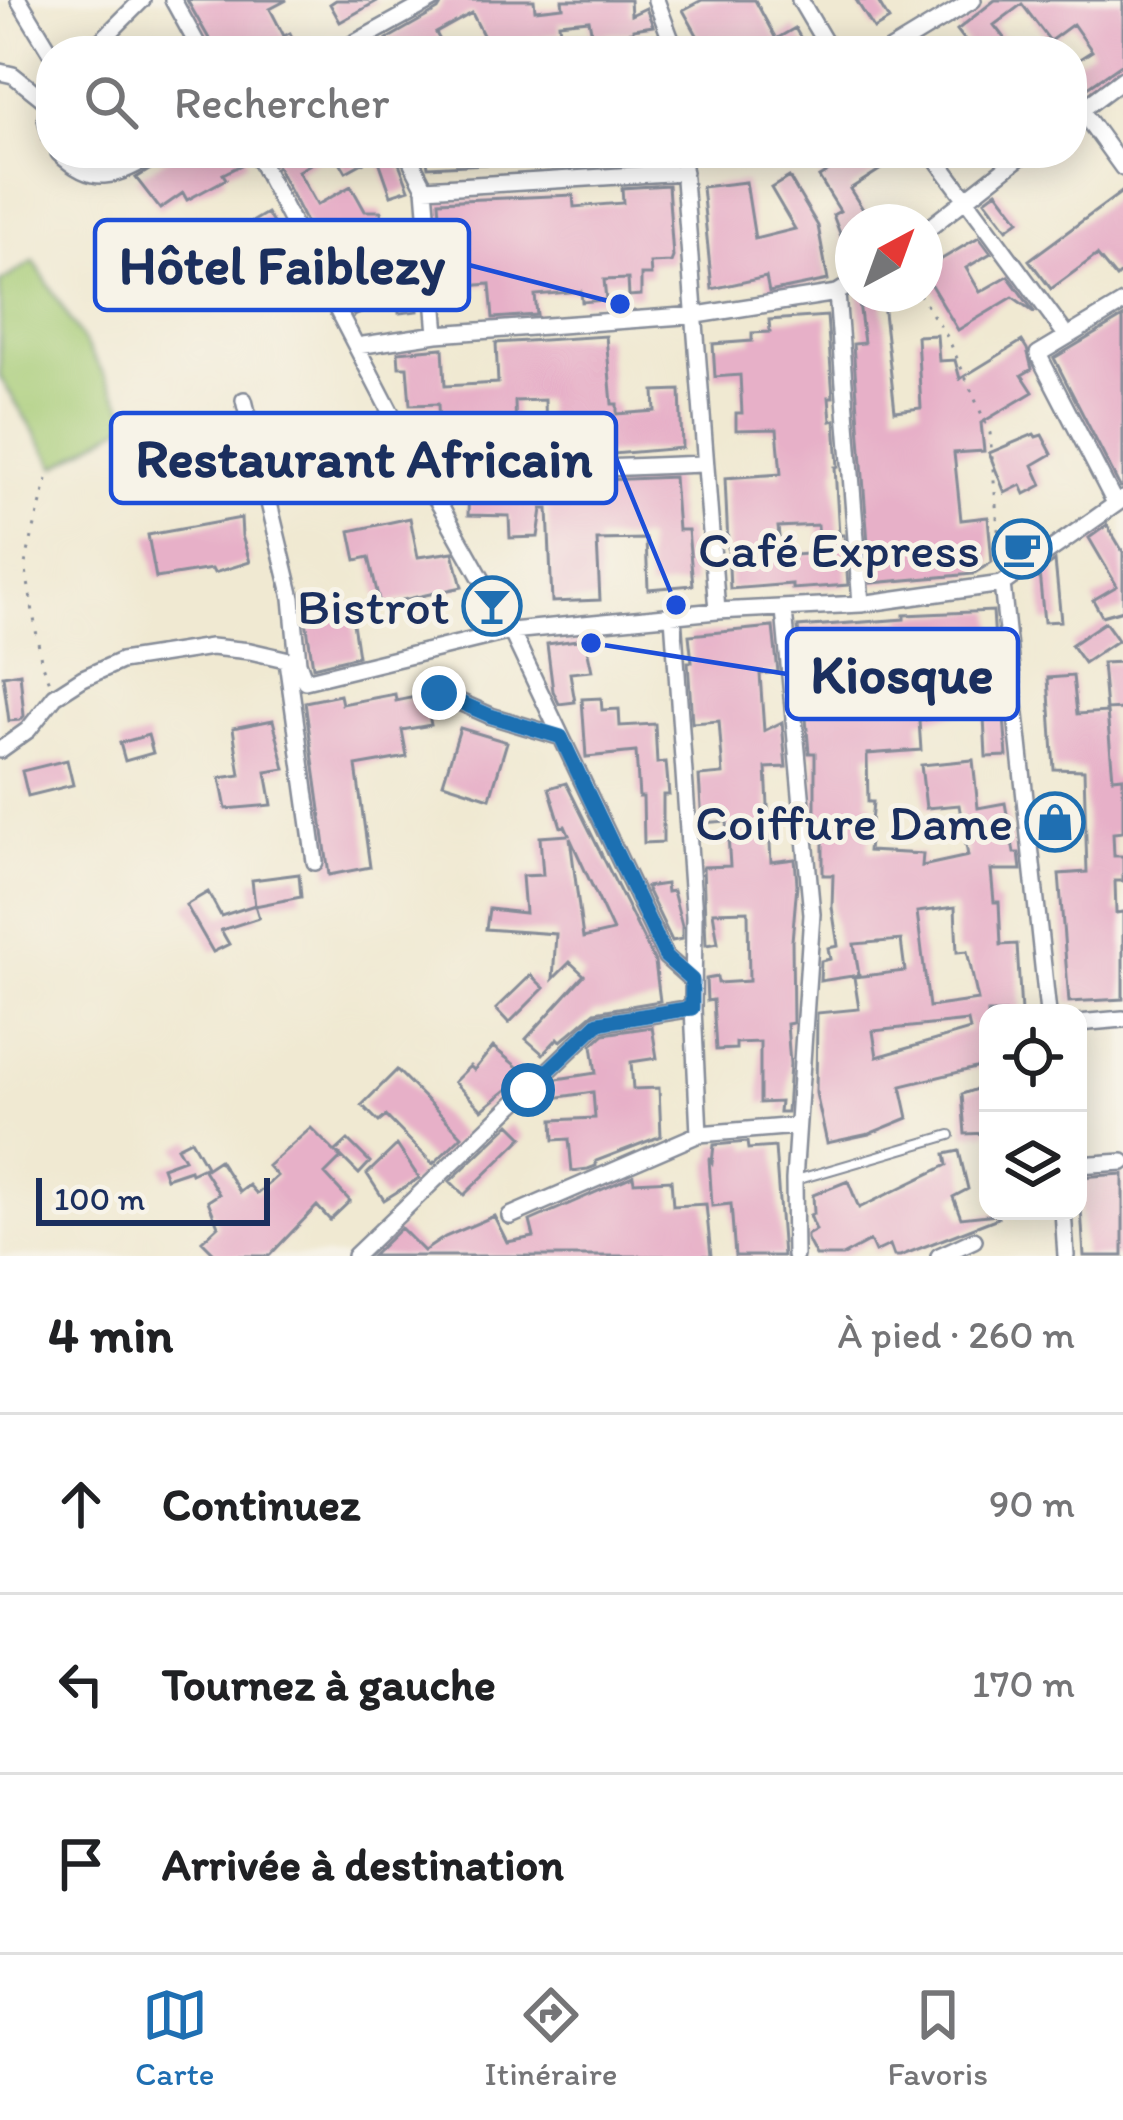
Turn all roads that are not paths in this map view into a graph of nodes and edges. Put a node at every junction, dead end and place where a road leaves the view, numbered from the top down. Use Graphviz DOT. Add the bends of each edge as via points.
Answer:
graph roads {
  1 [pos="19,0"];
  2 [pos="142,0"];
  3 [pos="173,0"];
  4 [pos="432,0"];
  5 [pos="656,0"];
  6 [pos="800,0"];
  7 [pos="968,1"];
  8 [pos="41,36"];
  9 [pos="106,36"];
  10 [pos="193,36"];
  11 [pos="370,36"];
  12 [pos="670,36"];
  13 [pos="821,36"];
  14 [pos="913,36"];
  15 [pos="0,73"];
  16 [pos="1123,79"];
  17 [pos="36,90"];
  18 [pos="1087,106"];
  19 [pos="1087,126"];
  20 [pos="81,168"];
  21 [pos="130,168"];
  22 [pos="264,168"];
  23 [pos="415,168"];
  24 [pos="604,168"];
  25 [pos="686,168"];
  26 [pos="942,168"];
  27 [pos="1006,168"];
  28 [pos="1123,168"];
  29 [pos="425,188"];
  30 [pos="964,200"];
  31 [pos="943,217"];
  32 [pos="835,293"];
  33 [pos="1123,303"];
  34 [pos="838,312"];
  35 [pos="697,315"];
  36 [pos="436,334"];
  37 [pos="1066,335"];
  38 [pos="357,346"];
  39 [pos="244,400"];
  40 [pos="703,464"];
  41 [pos="423,475"];
  42 [pos="1119,501"];
  43 [pos="1002,584"];
  44 [pos="861,604"];
  45 [pos="784,610"];
  46 [pos="717,611"];
  47 [pos="673,616"];
  48 [pos="511,631"];
  49 [pos="292,662"];
  50 [pos="439,693"];
  51 [pos="561,737"];
  52 [pos="0,750"];
  53 [pos="315,862"];
  54 [pos="692,980"];
  55 [pos="1047,1004"];
  56 [pos="692,1008"];
  57 [pos="1123,1019"];
  58 [pos="1087,1022"];
  59 [pos="797,1126"];
  60 [pos="699,1134"];
  61 [pos="950,1135"];
  62 [pos="1123,1162"];
  63 [pos="1087,1164"];
  64 [pos="794,1180"];
  65 [pos="510,1216"];
  66 [pos="1064,1220"];
  67 [pos="974,1240"];
  68 [pos="355,1256"];
  69 [pos="795,1256"];
  70 [pos="939,1256"];
  71 [pos="1066,1256"];
  1 -- 8 [label="street"];
  2 -- 9 [label="street"];
  3 -- 10 [label="street"];
  4 -- 11 [label="street"];
  5 -- 12 [label="street"];
  6 -- 13 [label="street"];
  7 -- 14 [label="street"];
  15 -- 17 [label="street"];
  16 -- 18 [label="street"];
  19 -- 28 [label="street"];
  20 -- 21 [label="street" via="116,176"];
  22 -- 38 [label="street"];
  23 -- 29 [label="street"];
  24 -- 29 [label="street"];
  25 -- 35 [label="street"];
  26 -- 30 [label="street"];
  27 -- 30 [label="street"];
  29 -- 36 [label="street"];
  30 -- 31 [label="street"];
  30 -- 37 [label="street"];
  32 -- 35 [label="street"];
  33 -- 37 [label="street"];
  34 -- 44 [label="street"];
  35 -- 36 [label="street"];
  35 -- 40 [label="street"];
  36 -- 38 [label="street"];
  37 -- 42 [label="street" via="1038,358"];
  38 -- 41 [label="street"];
  39 -- 49 [label="street" via="292,598"];
  40 -- 41 [label="street"];
  40 -- 46 [label="street"];
  41 -- 48 [label="street"];
  42 -- 43 [label="street"];
  43 -- 44 [label="street"];
  43 -- 55 [label="street"];
  44 -- 45 [label="street"];
  45 -- 46 [label="street"];
  45 -- 59 [label="street" via="812,914"];
  46 -- 47 [label="street"];
  47 -- 48 [label="street"];
  47 -- 54 [label="street"];
  48 -- 49 [label="street" via="305,681"];
  48 -- 51 [label="street"];
  49 -- 52 [label="street" via="211,647 121,661 55,696"];
  49 -- 53 [label="street"];
  50 -- 51 [label="street"];
  51 -- 54 [label="street" via="666,957"];
  54 -- 56 [label="street"];
  56 -- 60 [label="street"];
  56 -- 68 [label="street" via="598,1023"];
  57 -- 58 [label="street"];
  59 -- 60 [label="street"];
  59 -- 64 [label="street"];
  60 -- 65 [label="street"];
  61 -- 64 [label="lane"];
  62 -- 63 [label="street"];
  64 -- 69 [label="street"];
  66 -- 71 [label="street"];
  67 -- 70 [label="street"];
}
